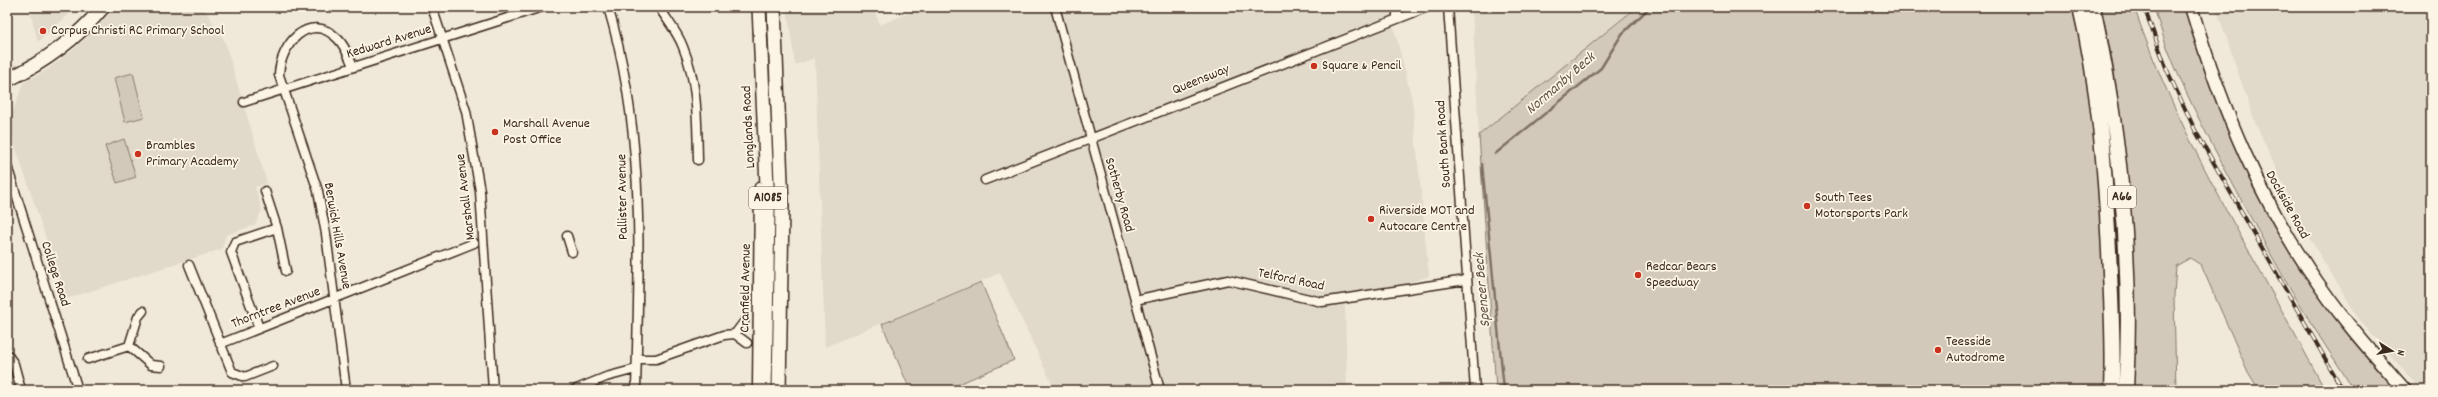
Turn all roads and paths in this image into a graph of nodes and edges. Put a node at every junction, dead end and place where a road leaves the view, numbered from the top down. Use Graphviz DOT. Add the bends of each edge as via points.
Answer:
graph roads {
  1 [pos="103,7"];
  2 [pos="432,7"];
  3 [pos="542,7"];
  4 [pos="608,7"];
  5 [pos="659,7"];
  6 [pos="759,7"];
  7 [pos="774,7"];
  8 [pos="1055,7"];
  9 [pos="1397,7"];
  10 [pos="1428,7"];
  11 [pos="1448,7"];
  12 [pos="2080,7"];
  13 [pos="2094,7"];
  14 [pos="2191,7"];
  15 [pos="1397,17"];
  16 [pos="442,39"];
  17 [pos="353,66"];
  18 [pos="7,80"];
  19 [pos="284,90"];
  20 [pos="244,102"];
  21 [pos="1090,138"];
  22 [pos="698,160"];
  23 [pos="7,166"];
  24 [pos="985,180"];
  25 [pos="760,187"];
  26 [pos="264,190"];
  27 [pos="277,228"];
  28 [pos="567,236"];
  29 [pos="474,244"];
  30 [pos="572,252"];
  31 [pos="189,265"];
  32 [pos="286,271"];
  33 [pos="1466,280"];
  34 [pos="335,299"];
  35 [pos="1135,300"];
  36 [pos="143,311"];
  37 [pos="744,322"];
  38 [pos="259,328"];
  39 [pos="735,334"];
  40 [pos="747,343"];
  41 [pos="220,344"];
  42 [pos="129,346"];
  43 [pos="7,354"];
  44 [pos="88,359"];
  45 [pos="636,359"];
  46 [pos="161,366"];
  47 [pos="273,366"];
  48 [pos="636,369"];
  49 [pos="21,390"];
  50 [pos="78,390"];
  51 [pos="346,390"];
  52 [pos="493,390"];
  53 [pos="574,390"];
  54 [pos="636,390"];
  55 [pos="757,390"];
  56 [pos="765,390"];
  57 [pos="779,390"];
  58 [pos="1160,390"];
  59 [pos="1475,390"];
  60 [pos="2112,390"];
  61 [pos="2126,390"];
  62 [pos="2405,390"];
  1 -- 18 [label="main road" via="72,38 46,59"];
  2 -- 16 [label="street, Marshall Avenue"];
  3 -- 16 [label="street, Kedward Avenue"];
  4 -- 45 [label="street, Pallister Avenue" via="626,81 638,176"];
  5 -- 22 [label="street" via="683,46 693,80 697,102"];
  6 -- 56 [label="main road, Longlands Road / A1085" via="768,208"];
  7 -- 57 [label="main road, A1085" via="782,207"];
  8 -- 21 [label="street, Sotherby Road"];
  9 -- 15 [label="street"];
  10 -- 15 [label="street, Queensway"];
  11 -- 33 [label="street, South Bank Road"];
  12 -- 60 [label="highway, A66" via="2094,79 2104,155 2113,324"];
  13 -- 61 [label="highway, A66" via="2119,158 2126,258"];
  14 -- 62 [label="main road, Dockside Road" via="2224,108 2270,207 2322,290 2364,344"];
  15 -- 21 [label="street, Queensway"];
  16 -- 17 [label="street, Kedward Avenue"];
  16 -- 52 [label="street, Marshall Avenue" via="466,111 480,191"];
  17 -- 19 [label="street, Kedward Avenue"];
  17 -- 19 [label="street, Berwick Hills Avenue" via="347,50 338,38 316,28 302,31 285,50 280,63 279,75"];
  19 -- 20 [label="street, Kedward Avenue"];
  19 -- 34 [label="street, Berwick Hills Avenue" via="318,191"];
  21 -- 24 [label="street, Queensway"];
  21 -- 35 [label="street, Sotherby Road"];
  23 -- 50 [label="street, College Road"];
  25 -- 55 [label="street, Cranfield Avenue"];
  26 -- 27 [label="street"];
  27 -- 32 [label="street"];
  27 -- 38 [label="street" via="235,242 231,252"];
  28 -- 30 [label="street"];
  29 -- 34 [label="street, Thorntree Avenue"];
  31 -- 41 [label="street"];
  33 -- 35 [label="street, Telford Road" via="1322,302 1228,280"];
  33 -- 59 [label="street, South Bank Road"];
  34 -- 38 [label="street, Thorntree Avenue"];
  34 -- 51 [label="street, Berwick Hills Avenue"];
  35 -- 58 [label="street, Sotherby Road"];
  36 -- 42 [label="street" via="138,317"];
  37 -- 39 [label="street"];
  38 -- 41 [label="street, Thorntree Avenue"];
  39 -- 40 [label="street"];
  39 -- 45 [label="street" via="724,335 656,359"];
  41 -- 47 [label="street" via="232,372 238,375 245,377"];
  42 -- 44 [label="street"];
  42 -- 46 [label="street" via="151,365"];
  43 -- 49 [label="street" via="14,364"];
  45 -- 48 [label="street, Pallister Avenue"];
  48 -- 53 [label="street" via="606,377"];
  48 -- 54 [label="street, Pallister Avenue"];
}
